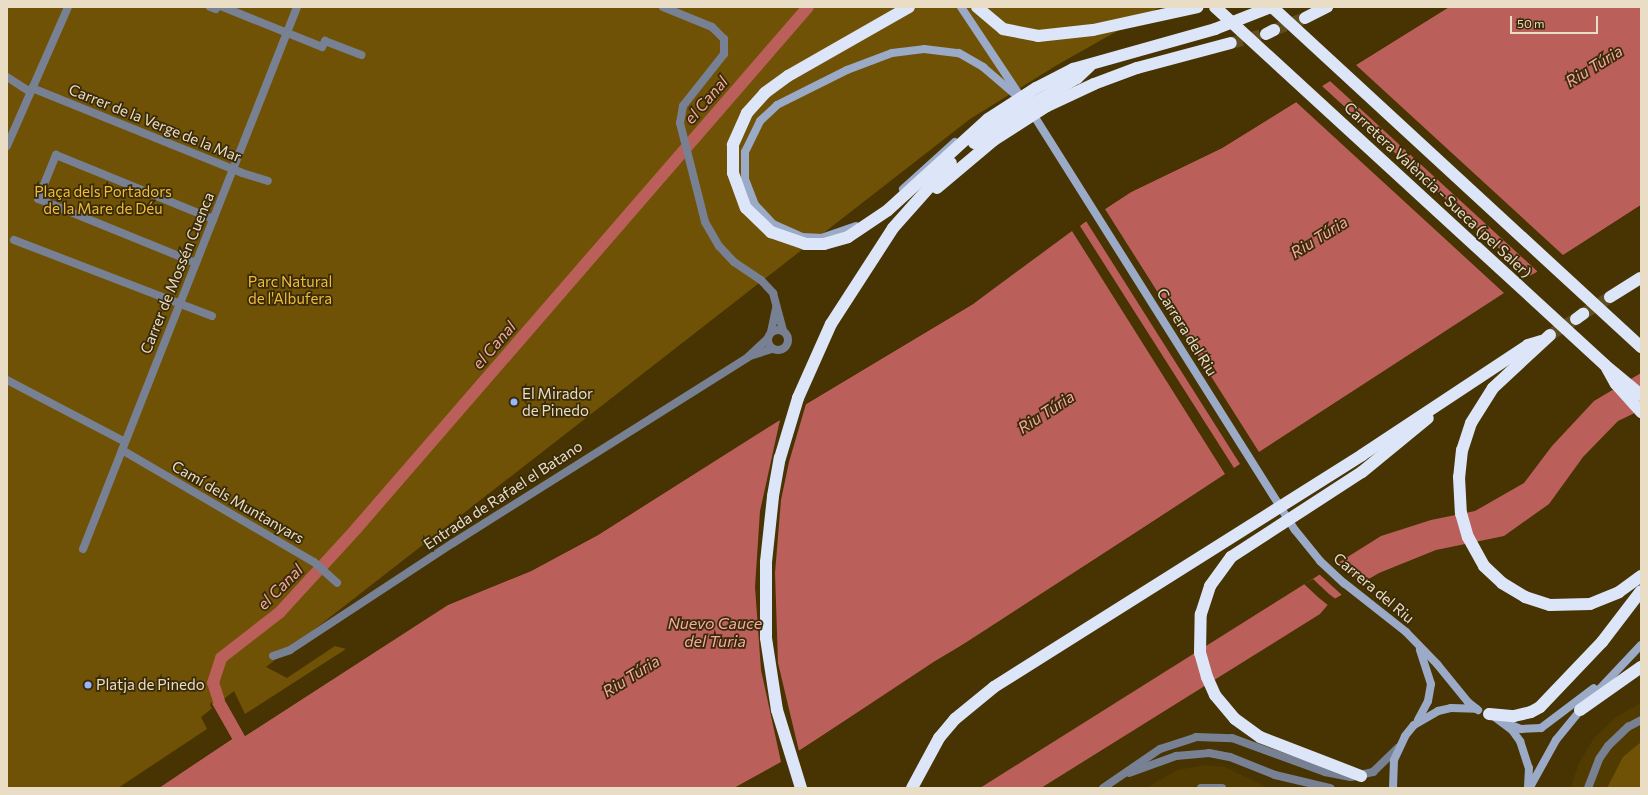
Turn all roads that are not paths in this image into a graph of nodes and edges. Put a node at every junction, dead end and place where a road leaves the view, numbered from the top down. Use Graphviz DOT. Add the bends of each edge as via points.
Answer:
graph roads {
  1 [pos="68,7"];
  2 [pos="210,7"];
  3 [pos="217,7"];
  4 [pos="223,7"];
  5 [pos="297,7"];
  6 [pos="663,7"];
  7 [pos="909,7"];
  8 [pos="961,7"];
  9 [pos="977,7"];
  10 [pos="1198,7"];
  11 [pos="1272,7"];
  12 [pos="1327,7"];
  13 [pos="1215,8"];
  14 [pos="1305,18"];
  15 [pos="287,34"];
  16 [pos="1231,43"];
  17 [pos="361,55"];
  18 [pos="7,78"];
  19 [pos="31,90"];
  20 [pos="1041,97"];
  21 [pos="1026,103"];
  22 [pos="1011,116"];
  23 [pos="988,119"];
  24 [pos="7,146"];
  25 [pos="233,168"];
  26 [pos="268,181"];
  27 [pos="213,219"];
  28 [pos="14,240"];
  29 [pos="196,263"];
  30 [pos="1641,278"];
  31 [pos="1610,297"];
  32 [pos="180,304"];
  33 [pos="777,306"];
  34 [pos="212,316"];
  35 [pos="783,331"];
  36 [pos="769,335"];
  37 [pos="1641,347"];
  38 [pos="772,349"];
  39 [pos="748,357"];
  40 [pos="1605,365"];
  41 [pos="1479,377"];
  42 [pos="7,380"];
  43 [pos="1641,395"];
  44 [pos="1641,412"];
  45 [pos="123,446"];
  46 [pos="83,549"];
  47 [pos="1641,576"];
  48 [pos="337,583"];
  49 [pos="1641,591"];
  50 [pos="1641,645"];
  51 [pos="1418,646"];
  52 [pos="273,656"];
  53 [pos="1641,667"];
  54 [pos="1614,673"];
  55 [pos="1580,710"];
  56 [pos="1484,712"];
  57 [pos="1501,720"];
  58 [pos="1641,720"];
  59 [pos="1414,725"];
  60 [pos="1398,748"];
  61 [pos="1361,776"];
  62 [pos="1119,778"];
  63 [pos="801,788"];
  64 [pos="912,788"];
  65 [pos="1103,788"];
  66 [pos="1201,788"];
  67 [pos="1222,788"];
  68 [pos="1330,788"];
  69 [pos="1393,788"];
  70 [pos="1529,788"];
  71 [pos="1588,788"];
  1 -- 19 [label="street"];
  2 -- 3 [label="street"];
  4 -- 15 [label="street"];
  5 -- 15 [label="street, Carrer de Mossén Cuenca"];
  6 -- 33 [label="street, Entrada de Rafael el Batano" via="712,27 724,39 725,46 719,64 683,106 680,119 682,130 705,222 719,246 734,262 761,280 773,293"];
  7 -- 23 [label="highway" via="788,76 765,93 747,113 736,134 732,160 735,183 746,208 771,232 796,242 824,244 848,237 888,210"];
  8 -- 21 [label="street, Carrera del Riu"];
  9 -- 10 [label="highway" via="1003,29 1038,36 1093,30"];
  11 -- 20 [label="highway" via="1254,15 1073,69"];
  11 -- 37 [label="highway, Carretera València - Sueca (pel Saler)"];
  12 -- 14 [label="highway"];
  13 -- 40 [label="highway, Carretera València - Sueca (pel Saler)"];
  15 -- 17 [label="street" via="322,47 325,41"];
  15 -- 25 [label="street, Carrer de Mossén Cuenca"];
  16 -- 20 [label="highway"];
  18 -- 19 [label="street, Carrer de la Verge de la Mar"];
  19 -- 24 [label="street"];
  19 -- 25 [label="street, Carrer de la Verge de la Mar"];
  20 -- 22 [label="highway"];
  20 -- 22 [label="highway"];
  21 -- 23 [label="street" via="984,67 958,53 924,49 892,53 807,88 768,112 753,131 745,152 748,189 760,212 782,229 810,238 832,235 854,227 871,216 970,128"];
  21 -- 51 [label="street, Carrera del Riu" via="1295,530 1320,561"];
  22 -- 23 [label="highway"];
  22 -- 63 [label="highway" via="874,256 831,324 798,398 780,458 773,496 766,562 766,638 771,675 787,747"];
  25 -- 26 [label="street, Carrer de la Verge de la Mar"];
  25 -- 27 [label="street, Carrer de Mossén Cuenca"];
  27 -- 29 [label="street, Carrer de Mossén Cuenca"];
  27 -- 29 [label="street" via="56,155 38,199"];
  28 -- 32 [label="street"];
  29 -- 32 [label="street, Carrer de Mossén Cuenca"];
  30 -- 31 [label="highway"];
  32 -- 34 [label="street"];
  32 -- 45 [label="street, Carrer de Mossén Cuenca"];
  33 -- 35 [label="street, Entrada de Rafael el Batano"];
  33 -- 36 [label="street"];
  35 -- 36 [label="street"];
  35 -- 38 [label="street, Entrada de Rafael el Batano" via="788,337 787,345 781,350"];
  36 -- 38 [label="street"];
  36 -- 39 [label="street, Entrada de Rafael el Batano"];
  38 -- 39 [label="street, Entrada de Rafael el Batano"];
  39 -- 52 [label="street, Entrada de Rafael el Batano" via="453,543 290,650"];
  40 -- 43 [label="highway, Carretera València - Sueca (pel Saler)"];
  40 -- 44 [label="highway" via="1616,384"];
  41 -- 47 [label="highway" via="1528,345 1546,338 1501,379 1477,411 1462,450 1459,501 1468,537 1477,555 1507,587 1525,597 1550,605 1590,604 1619,592"];
  41 -- 61 [label="highway" via="1362,472 1230,557 1204,599 1199,630 1203,666 1215,695 1235,719 1260,737"];
  41 -- 64 [label="highway" via="1362,455 994,687 955,719 938,738"];
  42 -- 45 [label="street, Camí dels Muntanyars"];
  45 -- 46 [label="street, Carrer de Mossén Cuenca"];
  45 -- 48 [label="street, Camí dels Muntanyars" via="314,562"];
  49 -- 56 [label="highway" via="1602,642 1540,707 1532,712 1514,716"];
  50 -- 54 [label="street"];
  51 -- 56 [label="street, Carrera del Riu" via="1468,702"];
  51 -- 59 [label="street, Carrera del Riu" via="1431,684 1428,701"];
  53 -- 55 [label="highway"];
  54 -- 55 [label="street"];
  54 -- 57 [label="street" via="1546,726 1528,730"];
  55 -- 70 [label="street" via="1556,740"];
  56 -- 57 [label="street"];
  56 -- 59 [label="street" via="1465,708 1438,711"];
  57 -- 70 [label="street" via="1512,730 1526,754"];
  58 -- 71 [label="street" via="1628,727 1608,746 1599,759"];
  59 -- 60 [label="street, Carrera del Riu"];
  60 -- 61 [label="street" via="1381,767"];
  60 -- 69 [label="street" via="1392,772"];
  61 -- 62 [label="street" via="1335,776 1244,741 1208,736 1173,743 1145,758"];
  62 -- 65 [label="street"];
  62 -- 68 [label="street" via="1176,756 1209,753 1230,757 1275,775"];
  66 -- 67 [label="street"];
}
